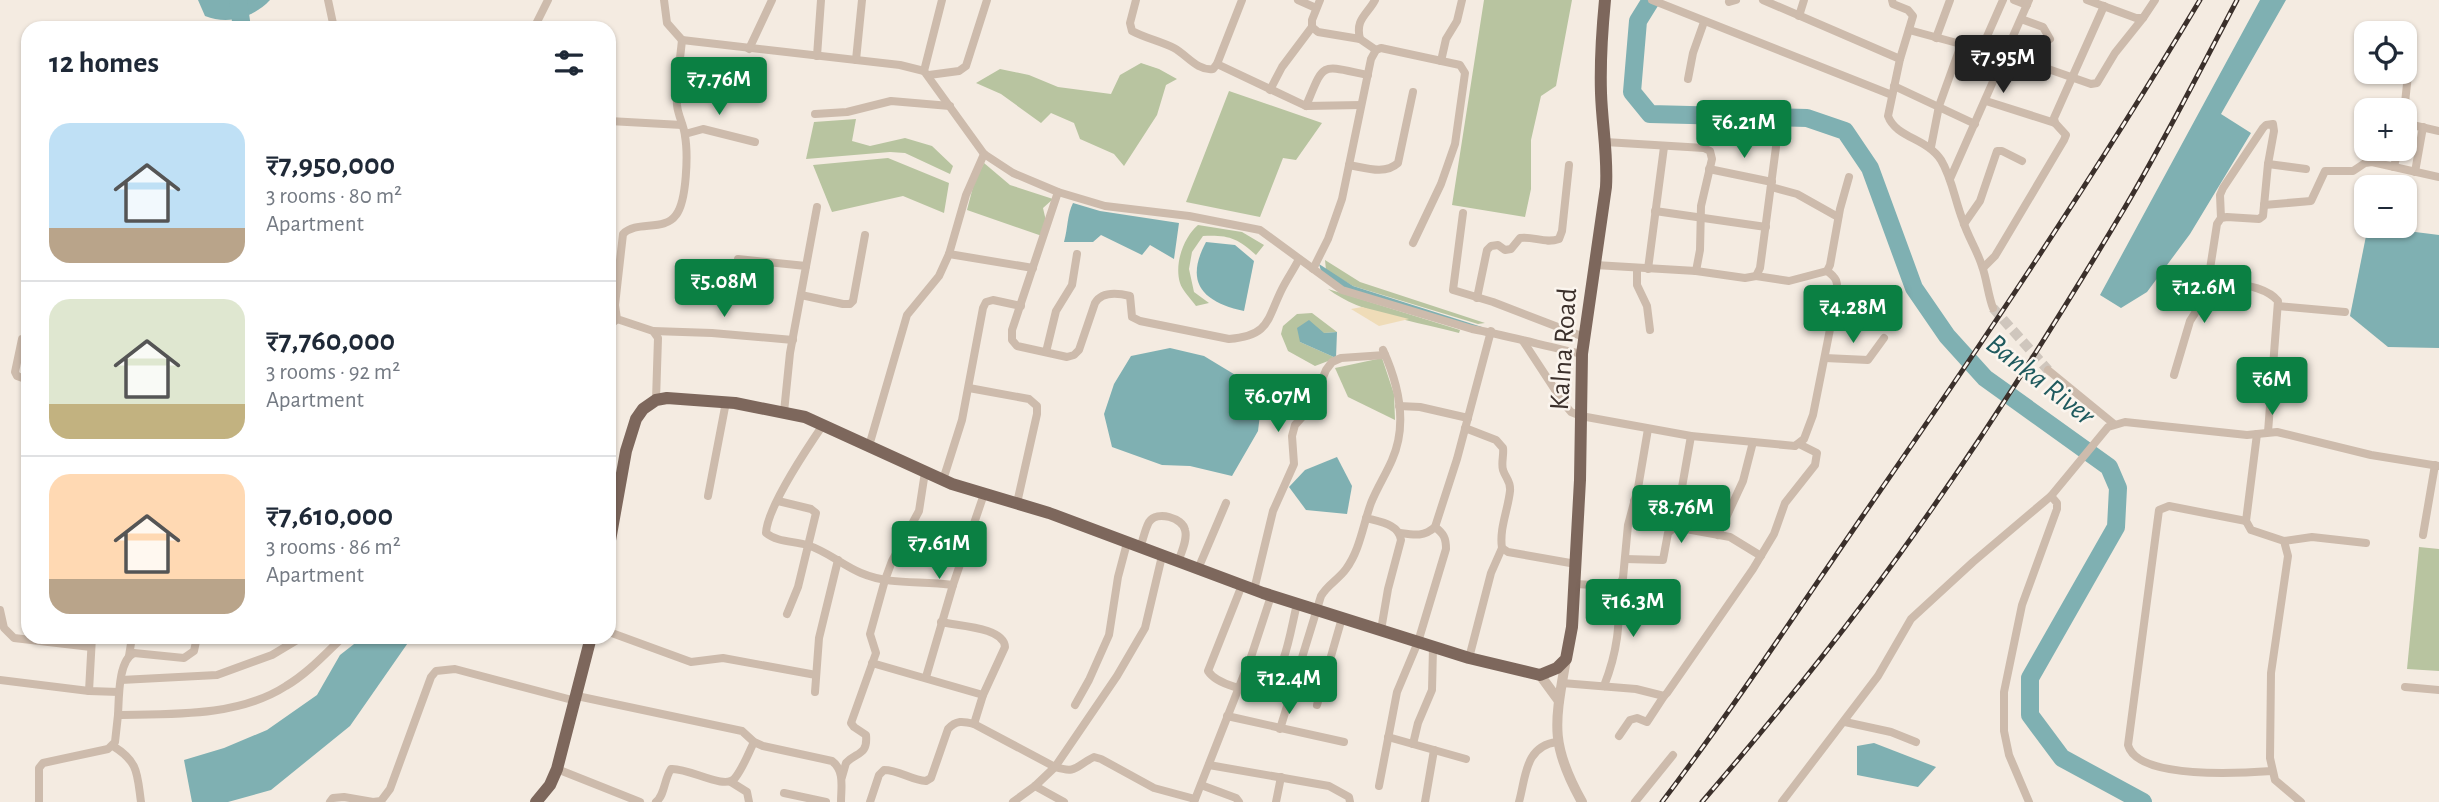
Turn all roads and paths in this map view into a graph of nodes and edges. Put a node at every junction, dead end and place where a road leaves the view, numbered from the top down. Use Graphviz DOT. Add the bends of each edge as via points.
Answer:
graph roads {
  1 [pos="328,0"];
  2 [pos="548,0"];
  3 [pos="664,0"];
  4 [pos="772,0"];
  5 [pos="821,0"];
  6 [pos="862,0"];
  7 [pos="942,0"];
  8 [pos="987,0"];
  9 [pos="1136,0"];
  10 [pos="1242,0"];
  11 [pos="1298,0"];
  12 [pos="1375,0"];
  13 [pos="1462,0"];
  14 [pos="1605,0"];
  15 [pos="1652,0"];
  16 [pos="1763,0"];
  17 [pos="1804,0"];
  18 [pos="1892,0"];
  19 [pos="1950,0"];
  20 [pos="2003,0"];
  21 [pos="2014,0"];
  22 [pos="2087,0"];
  23 [pos="2155,0"];
  24 [pos="2028,3"];
  25 [pos="2102,3"];
  26 [pos="1318,4"];
  27 [pos="1799,16"];
  28 [pos="2143,18"];
  29 [pos="2021,19"];
  30 [pos="332,21"];
  31 [pos="538,21"];
  32 [pos="1704,22"];
  33 [pos="1312,27"];
  34 [pos="1909,30"];
  35 [pos="1936,38"];
  36 [pos="1360,39"];
  37 [pos="2050,39"];
  38 [pos="682,40"];
  39 [pos="1961,45"];
  40 [pos="749,49"];
  41 [pos="1376,50"];
  42 [pos="1981,50"];
  43 [pos="817,56"];
  44 [pos="2004,56"];
  45 [pos="1900,59"];
  46 [pos="856,60"];
  47 [pos="1441,61"];
  48 [pos="1217,64"];
  49 [pos="927,73"];
  50 [pos="1368,75"];
  51 [pos="2073,77"];
  52 [pos="1688,79"];
  53 [pos="1270,90"];
  54 [pos="1893,91"];
  55 [pos="1413,92"];
  56 [pos="1986,101"];
  57 [pos="950,106"];
  58 [pos="1306,106"];
  59 [pos="1361,106"];
  60 [pos="1939,106"];
  61 [pos="815,114"];
  62 [pos="616,121"];
  63 [pos="2055,123"];
  64 [pos="1975,124"];
  65 [pos="682,125"];
  66 [pos="2417,126"];
  67 [pos="2423,127"];
  68 [pos="2439,131"];
  69 [pos="685,134"];
  70 [pos="755,142"];
  71 [pos="1605,142"];
  72 [pos="1664,147"];
  73 [pos="1776,147"];
  74 [pos="1931,147"];
  75 [pos="984,154"];
  76 [pos="2022,161"];
  77 [pos="2395,161"];
  78 [pos="2267,164"];
  79 [pos="1349,165"];
  80 [pos="1569,165"];
  81 [pos="2394,167"];
  82 [pos="1709,169"];
  83 [pos="2306,169"];
  84 [pos="2415,172"];
  85 [pos="1849,177"];
  86 [pos="2439,177"];
  87 [pos="1950,178"];
  88 [pos="1771,185"];
  89 [pos="1058,192"];
  90 [pos="2264,205"];
  91 [pos="817,208"];
  92 [pos="1655,211"];
  93 [pos="1463,213"];
  94 [pos="1699,216"];
  95 [pos="1838,217"];
  96 [pos="2221,218"];
  97 [pos="1964,224"];
  98 [pos="1766,227"];
  99 [pos="864,235"];
  100 [pos="1413,243"];
  101 [pos="949,254"];
  102 [pos="1077,254"];
  103 [pos="738,258"];
  104 [pos="1299,259"];
  105 [pos="1595,265"];
  106 [pos="806,266"];
  107 [pos="1033,268"];
  108 [pos="1983,268"];
  109 [pos="1313,269"];
  110 [pos="1637,269"];
  111 [pos="1648,269"];
  112 [pos="2210,269"];
  113 [pos="1696,271"];
  114 [pos="1827,271"];
  115 [pos="1756,276"];
  116 [pos="616,295"];
  117 [pos="801,295"];
  118 [pos="1476,298"];
  119 [pos="1021,306"];
  120 [pos="2278,306"];
  121 [pos="1993,308"];
  122 [pos="616,312"];
  123 [pos="2345,312"];
  124 [pos="617,319"];
  125 [pos="1650,330"];
  126 [pos="653,331"];
  127 [pos="1491,331"];
  128 [pos="1584,337"];
  129 [pos="1884,338"];
  130 [pos="793,340"];
  131 [pos="1523,341"];
  132 [pos="21,344"];
  133 [pos="1046,352"];
  134 [pos="1582,354"];
  135 [pos="1825,358"];
  136 [pos="2048,370"];
  137 [pos="2174,375"];
  138 [pos="21,377"];
  139 [pos="969,388"];
  140 [pos="656,400"];
  141 [pos="726,402"];
  142 [pos="1399,406"];
  143 [pos="784,412"];
  144 [pos="1581,416"];
  145 [pos="1468,418"];
  146 [pos="823,425"];
  147 [pos="2111,426"];
  148 [pos="1465,428"];
  149 [pos="1648,429"];
  150 [pos="2268,432"];
  151 [pos="2257,434"];
  152 [pos="1690,436"];
  153 [pos="1753,442"];
  154 [pos="1798,444"];
  155 [pos="869,446"];
  156 [pos="2437,466"];
  157 [pos="925,472"];
  158 [pos="943,480"];
  159 [pos="984,494"];
  160 [pos="708,496"];
  161 [pos="2051,496"];
  162 [pos="778,501"];
  163 [pos="1634,501"];
  164 [pos="1017,503"];
  165 [pos="1226,503"];
  166 [pos="1678,507"];
  167 [pos="616,509"];
  168 [pos="1366,518"];
  169 [pos="2246,520"];
  170 [pos="1435,527"];
  171 [pos="1675,527"];
  172 [pos="1400,533"];
  173 [pos="1718,535"];
  174 [pos="2423,535"];
  175 [pos="2284,541"];
  176 [pos="1126,543"];
  177 [pos="2366,543"];
  178 [pos="807,545"];
  179 [pos="1140,548"];
  180 [pos="1502,548"];
  181 [pos="1162,556"];
  182 [pos="1761,556"];
  183 [pos="1625,559"];
  184 [pos="838,560"];
  185 [pos="1178,562"];
  186 [pos="1576,564"];
  187 [pos="1198,569"];
  188 [pos="885,580"];
  189 [pos="1575,584"];
  190 [pos="1620,584"];
  191 [pos="953,585"];
  192 [pos="1248,588"];
  193 [pos="1271,596"];
  194 [pos="1297,604"];
  195 [pos="0,610"];
  196 [pos="1318,610"];
  197 [pos="787,614"];
  198 [pos="1342,618"];
  199 [pos="941,622"];
  200 [pos="1381,630"];
  201 [pos="616,635"];
  202 [pos="21,639"];
  203 [pos="1418,642"];
  204 [pos="66,644"];
  205 [pos="91,644"];
  206 [pos="131,644"];
  207 [pos="196,644"];
  208 [pos="290,644"];
  209 [pos="336,644"];
  210 [pos="589,644"];
  211 [pos="91,647"];
  212 [pos="1433,647"];
  213 [pos="129,656"];
  214 [pos="1469,658"];
  215 [pos="1566,659"];
  216 [pos="873,663"];
  217 [pos="816,675"];
  218 [pos="1540,675"];
  219 [pos="926,677"];
  220 [pos="0,680"];
  221 [pos="121,680"];
  222 [pos="1562,683"];
  223 [pos="1604,686"];
  224 [pos="1239,687"];
  225 [pos="2405,687"];
  226 [pos="2439,690"];
  227 [pos="89,691"];
  228 [pos="815,692"];
  229 [pos="983,695"];
  230 [pos="1664,696"];
  231 [pos="119,697"];
  232 [pos="576,699"];
  233 [pos="1559,701"];
  234 [pos="1075,705"];
  235 [pos="1317,705"];
  236 [pos="118,715"];
  237 [pos="1227,716"];
  238 [pos="1845,722"];
  239 [pos="974,724"];
  240 [pos="1280,729"];
  241 [pos="1619,736"];
  242 [pos="1388,737"];
  243 [pos="754,742"];
  244 [pos="1344,742"];
  245 [pos="1557,742"];
  246 [pos="1916,742"];
  247 [pos="1413,744"];
  248 [pos="113,746"];
  249 [pos="1434,750"];
  250 [pos="1673,755"];
  251 [pos="1466,758"];
  252 [pos="1209,765"];
  253 [pos="1055,767"];
  254 [pos="557,769"];
  255 [pos="2272,771"];
  256 [pos="842,776"];
  257 [pos="1281,777"];
  258 [pos="732,782"];
  259 [pos="1201,785"];
  260 [pos="1035,786"];
  261 [pos="1380,786"];
  262 [pos="784,793"];
  263 [pos="1195,800"];
  264 [pos="1578,801"];
  265 [pos="39,802"];
  266 [pos="141,802"];
  267 [pos="330,802"];
  268 [pos="373,802"];
  269 [pos="536,802"];
  270 [pos="640,802"];
  271 [pos="656,802"];
  272 [pos="749,802"];
  273 [pos="827,802"];
  274 [pos="841,802"];
  275 [pos="870,802"];
  276 [pos="1013,802"];
  277 [pos="1064,802"];
  278 [pos="1239,802"];
  279 [pos="1276,802"];
  280 [pos="1350,802"];
  281 [pos="1425,802"];
  282 [pos="1519,802"];
  283 [pos="1635,802"];
  284 [pos="1782,802"];
  285 [pos="2029,802"];
  286 [pos="2301,802"];
  1 -- 30 [label="street"];
  2 -- 31 [label="street"];
  3 -- 38 [label="street" via="667,23"];
  4 -- 40 [label="street"];
  5 -- 43 [label="street"];
  6 -- 46 [label="street"];
  7 -- 49 [label="street"];
  8 -- 49 [label="street" via="966,66 959,71"];
  9 -- 48 [label="street" via="1132,30 1176,49 1199,66 1213,69"];
  10 -- 48 [label="street"];
  11 -- 26 [label="street"];
  12 -- 36 [label="street" via="1360,20"];
  13 -- 47 [label="street"];
  14 -- 71 [label="main road, Kalna Road" via="1601,59"];
  15 -- 32 [label="street"];
  16 -- 27 [label="street"];
  17 -- 27 [label="street"];
  18 -- 34 [label="street" via="1912,13"];
  19 -- 35 [label="street"];
  20 -- 42 [label="street"];
  21 -- 24 [label="street"];
  22 -- 25 [label="street"];
  23 -- 28 [label="street"];
  24 -- 29 [label="street"];
  25 -- 28 [label="street"];
  25 -- 51 [label="street"];
  26 -- 33 [label="street"];
  27 -- 45 [label="street"];
  28 -- 51 [label="street" via="2097,83"];
  29 -- 37 [label="street" via="2043,27"];
  29 -- 44 [label="street"];
  32 -- 52 [label="street"];
  32 -- 54 [label="street"];
  33 -- 36 [label="street"];
  33 -- 53 [label="street"];
  34 -- 35 [label="street"];
  34 -- 45 [label="street"];
  35 -- 39 [label="street"];
  36 -- 41 [label="street"];
  38 -- 40 [label="street"];
  38 -- 65 [label="street" via="677,102"];
  39 -- 42 [label="street"];
  39 -- 60 [label="street"];
  40 -- 43 [label="street"];
  41 -- 47 [label="street" via="1387,48"];
  41 -- 50 [label="street"];
  42 -- 44 [label="street"];
  43 -- 46 [label="street"];
  44 -- 51 [label="street"];
  44 -- 56 [label="street"];
  45 -- 54 [label="street"];
  46 -- 49 [label="street"];
  47 -- 100 [label="street" via="1460,65 1465,73 1455,144"];
  48 -- 53 [label="street"];
  49 -- 57 [label="street"];
  50 -- 58 [label="street" via="1334,68 1322,71"];
  50 -- 59 [label="street"];
  51 -- 63 [label="street"];
  53 -- 58 [label="street"];
  54 -- 60 [label="street"];
  54 -- 74 [label="street" via="1891,124"];
  55 -- 79 [label="street" via="1398,163 1385,170"];
  56 -- 63 [label="street"];
  56 -- 64 [label="street"];
  57 -- 61 [label="street" via="891,101"];
  57 -- 75 [label="street"];
  58 -- 59 [label="street"];
  59 -- 79 [label="street"];
  60 -- 64 [label="street"];
  60 -- 74 [label="street"];
  62 -- 65 [label="street"];
  63 -- 108 [label="street" via="2066,135 2064,140 1995,256"];
  64 -- 87 [label="street"];
  65 -- 69 [label="street"];
  66 -- 67 [label="street"];
  67 -- 68 [label="street"];
  67 -- 84 [label="street"];
  69 -- 70 [label="street" via="703,129"];
  69 -- 116 [label="street" via="682,204 676,217 665,223 634,227 622,234"];
  71 -- 72 [label="street"];
  71 -- 105 [label="main road, Kalna Road" via="1606,187"];
  72 -- 82 [label="street" via="1710,150"];
  72 -- 92 [label="street"];
  73 -- 88 [label="street"];
  74 -- 87 [label="street"];
  75 -- 89 [label="street" via="1013,173"];
  75 -- 101 [label="street"];
  76 -- 97 [label="street" via="1997,151 1980,201"];
  77 -- 81 [label="street"];
  78 -- 83 [label="street"];
  78 -- 90 [label="street"];
  78 -- 96 [label="street" via="2274,131 2270,124 2223,188"];
  79 -- 109 [label="street" via="1342,199"];
  80 -- 118 [label="street" via="1559,239 1520,238 1505,250 1491,246"];
  81 -- 84 [label="street"];
  81 -- 90 [label="street" via="2372,162 2353,171 2325,171 2311,201"];
  82 -- 88 [label="street"];
  82 -- 94 [label="street"];
  84 -- 86 [label="street"];
  85 -- 95 [label="street"];
  87 -- 97 [label="street"];
  88 -- 95 [label="street"];
  88 -- 98 [label="street"];
  89 -- 104 [label="street" via="1105,206 1260,230"];
  89 -- 107 [label="street"];
  90 -- 96 [label="street" via="2259,219"];
  91 -- 106 [label="street"];
  92 -- 94 [label="street"];
  92 -- 111 [label="street"];
  93 -- 118 [label="street" via="1452,287"];
  94 -- 98 [label="street"];
  94 -- 113 [label="street"];
  95 -- 114 [label="street"];
  96 -- 112 [label="street"];
  97 -- 108 [label="street"];
  98 -- 115 [label="street"];
  99 -- 117 [label="street" via="850,304"];
  101 -- 107 [label="street"];
  101 -- 155 [label="street" via="928,291 907,315"];
  102 -- 133 [label="street" via="1072,285 1056,311"];
  103 -- 106 [label="street"];
  104 -- 109 [label="street"];
  104 -- 133 [label="street" via="1270,320 1240,338 1140,321 1132,317 1130,296 1104,294 1095,303 1079,350 1067,357"];
  105 -- 110 [label="street"];
  105 -- 128 [label="main road, Kalna Road"];
  106 -- 117 [label="street"];
  107 -- 119 [label="street"];
  108 -- 121 [label="street"];
  109 -- 127 [label="street" via="1342,289"];
  110 -- 111 [label="street"];
  110 -- 125 [label="street"];
  111 -- 113 [label="street"];
  112 -- 120 [label="street" via="2215,279 2273,295"];
  112 -- 137 [label="street" via="2204,299 2190,321"];
  113 -- 115 [label="street"];
  114 -- 115 [label="street" via="1789,281"];
  114 -- 135 [label="street" via="1838,283"];
  117 -- 130 [label="street"];
  118 -- 128 [label="street"];
  119 -- 133 [label="street" via="1012,340"];
  119 -- 139 [label="street" via="986,302"];
  120 -- 123 [label="street"];
  120 -- 150 [label="street"];
  122 -- 124 [label="street"];
  124 -- 126 [label="street"];
  126 -- 130 [label="street"];
  126 -- 140 [label="street" via="659,338"];
  127 -- 131 [label="street"];
  127 -- 145 [label="street"];
  128 -- 134 [label="main road, Kalna Road"];
  129 -- 135 [label="street" via="1868,360"];
  130 -- 143 [label="street"];
  131 -- 134 [label="street"];
  131 -- 144 [label="street" via="1565,405"];
  132 -- 138 [label="street" via="15,372"];
  134 -- 144 [label="main road, Kalna Road"];
  135 -- 154 [label="street" via="1813,415"];
  136 -- 147 [label="street"];
  139 -- 158 [label="street"];
  139 -- 164 [label="street" via="1029,399 1037,406"];
  140 -- 141 [label="main road"];
  140 -- 167 [label="main road" via="636,419 630,434"];
  141 -- 143 [label="main road"];
  141 -- 160 [label="street"];
  142 -- 145 [label="street"];
  142 -- 168 [label="street" via="1393,457"];
  142 -- 192 [label="street" via="1384,353 1332,362 1311,408 1295,425 1294,464"];
  143 -- 146 [label="main road"];
  144 -- 149 [label="street"];
  144 -- 186 [label="main road, Kalna Road"];
  145 -- 148 [label="street"];
  146 -- 155 [label="main road"];
  146 -- 162 [label="street"];
  147 -- 151 [label="street" via="2125,422"];
  147 -- 161 [label="street"];
  148 -- 170 [label="street"];
  148 -- 180 [label="street" via="1496,440 1503,448 1502,465 1510,490"];
  149 -- 152 [label="street"];
  149 -- 163 [label="street"];
  150 -- 151 [label="street"];
  150 -- 156 [label="street"];
  151 -- 169 [label="street"];
  152 -- 153 [label="street"];
  152 -- 166 [label="street"];
  153 -- 154 [label="street"];
  153 -- 173 [label="street" via="1743,481"];
  154 -- 182 [label="street" via="1817,453 1818,459 1785,503"];
  155 -- 157 [label="main road"];
  156 -- 174 [label="street"];
  157 -- 158 [label="main road"];
  157 -- 188 [label="street" via="919,511"];
  158 -- 159 [label="main road"];
  159 -- 164 [label="main road"];
  159 -- 191 [label="street"];
  161 -- 238 [label="street" via="1911,620"];
  161 -- 285 [label="street" via="2057,509 2022,605 2004,692 2009,755"];
  162 -- 178 [label="street" via="816,513"];
  162 -- 178 [label="street" via="766,522 766,533"];
  163 -- 166 [label="street"];
  163 -- 183 [label="street"];
  164 -- 176 [label="main road"];
  165 -- 187 [label="street"];
  166 -- 171 [label="street"];
  168 -- 172 [label="street"];
  168 -- 196 [label="street" via="1354,555 1326,588"];
  169 -- 175 [label="street" via="2251,530"];
  169 -- 255 [label="street" via="2169,506 2159,510 2128,745 2135,757 2171,770"];
  170 -- 172 [label="street" via="1420,536"];
  170 -- 203 [label="street" via="1446,539 1446,549"];
  171 -- 173 [label="street"];
  171 -- 183 [label="street" via="1668,533 1661,562"];
  172 -- 200 [label="street"];
  173 -- 182 [label="street"];
  175 -- 177 [label="street" via="2312,537"];
  175 -- 255 [label="street" via="2288,568 2271,673"];
  176 -- 179 [label="main road"];
  176 -- 234 [label="street" via="1109,635"];
  178 -- 184 [label="street"];
  178 -- 197 [label="street"];
  179 -- 181 [label="main road"];
  179 -- 185 [label="street" via="1154,517 1180,521 1186,536"];
  180 -- 186 [label="street"];
  180 -- 214 [label="street"];
  181 -- 185 [label="main road"];
  181 -- 253 [label="street" via="1140,639"];
  182 -- 230 [label="street"];
  183 -- 190 [label="street"];
  184 -- 188 [label="street"];
  184 -- 217 [label="street" via="821,623"];
  185 -- 187 [label="main road"];
  186 -- 189 [label="main road, Kalna Road"];
  187 -- 192 [label="main road"];
  188 -- 191 [label="street"];
  188 -- 216 [label="street" via="870,634 875,647"];
  189 -- 190 [label="street"];
  189 -- 215 [label="main road, Kalna Road"];
  190 -- 223 [label="street" via="1619,638"];
  191 -- 199 [label="street"];
  192 -- 193 [label="main road"];
  192 -- 224 [label="street" via="1208,671"];
  193 -- 194 [label="main road"];
  193 -- 224 [label="street"];
  194 -- 196 [label="main road"];
  194 -- 224 [label="street" via="1282,661 1270,686 1265,691"];
  195 -- 202 [label="street" via="4,628"];
  196 -- 198 [label="main road"];
  196 -- 240 [label="street"];
  198 -- 200 [label="main road"];
  198 -- 235 [label="street"];
  199 -- 219 [label="street"];
  199 -- 229 [label="street" via="975,627 1005,640"];
  200 -- 203 [label="main road"];
  201 -- 217 [label="street" via="691,662 723,658"];
  203 -- 212 [label="main road"];
  203 -- 242 [label="street" via="1396,692"];
  204 -- 211 [label="street"];
  205 -- 211 [label="street"];
  206 -- 213 [label="street"];
  207 -- 213 [label="street" via="184,658"];
  208 -- 221 [label="street" via="217,675"];
  209 -- 236 [label="street" via="284,688 241,706"];
  210 -- 232 [label="main road"];
  211 -- 227 [label="street"];
  212 -- 214 [label="main road"];
  212 -- 247 [label="street" via="1432,690"];
  213 -- 221 [label="street"];
  214 -- 218 [label="main road"];
  215 -- 218 [label="main road"];
  215 -- 222 [label="street, Kalna Road"];
  216 -- 219 [label="street"];
  216 -- 256 [label="street" via="851,723 866,735 866,741 862,753 845,763"];
  217 -- 228 [label="street"];
  218 -- 233 [label="street"];
  219 -- 229 [label="street"];
  220 -- 227 [label="street"];
  221 -- 231 [label="street"];
  222 -- 223 [label="street"];
  222 -- 233 [label="street, Kalna Road"];
  223 -- 230 [label="street"];
  224 -- 237 [label="street"];
  225 -- 226 [label="street"];
  227 -- 231 [label="street"];
  229 -- 239 [label="street"];
  230 -- 241 [label="street" via="1647,722 1630,719"];
  231 -- 236 [label="street"];
  232 -- 243 [label="street" via="742,731"];
  232 -- 254 [label="main road"];
  232 -- 268 [label="street" via="454,669 436,671 390,789 381,801"];
  233 -- 245 [label="street, Kalna Road"];
  236 -- 248 [label="street"];
  237 -- 240 [label="street"];
  237 -- 252 [label="street"];
  238 -- 246 [label="street"];
  238 -- 284 [label="street"];
  239 -- 253 [label="street"];
  239 -- 275 [label="street" via="962,721 948,729 931,778 926,781 884,770"];
  240 -- 244 [label="street"];
  242 -- 247 [label="street"];
  242 -- 261 [label="street"];
  243 -- 256 [label="street" via="831,761"];
  243 -- 258 [label="street"];
  245 -- 264 [label="street, Kalna Road"];
  245 -- 282 [label="street" via="1544,743 1530,757"];
  247 -- 249 [label="street"];
  248 -- 265 [label="street" via="43,763"];
  248 -- 266 [label="street" via="134,762"];
  249 -- 251 [label="street"];
  249 -- 281 [label="street"];
  250 -- 283 [label="street"];
  252 -- 257 [label="street"];
  252 -- 259 [label="street"];
  253 -- 260 [label="street"];
  253 -- 263 [label="street" via="1076,770 1094,757 1154,788"];
  254 -- 269 [label="main road"];
  254 -- 270 [label="street"];
  255 -- 286 [label="street" via="2284,790"];
  256 -- 274 [label="street"];
  257 -- 279 [label="street"];
  257 -- 280 [label="street" via="1329,786"];
  258 -- 271 [label="street" via="671,769"];
  258 -- 272 [label="street" via="747,792"];
  259 -- 263 [label="street"];
  259 -- 278 [label="street"];
  260 -- 276 [label="street"];
  260 -- 277 [label="street"];
  262 -- 273 [label="street"];
  267 -- 268 [label="street" via="344,796"];
}
